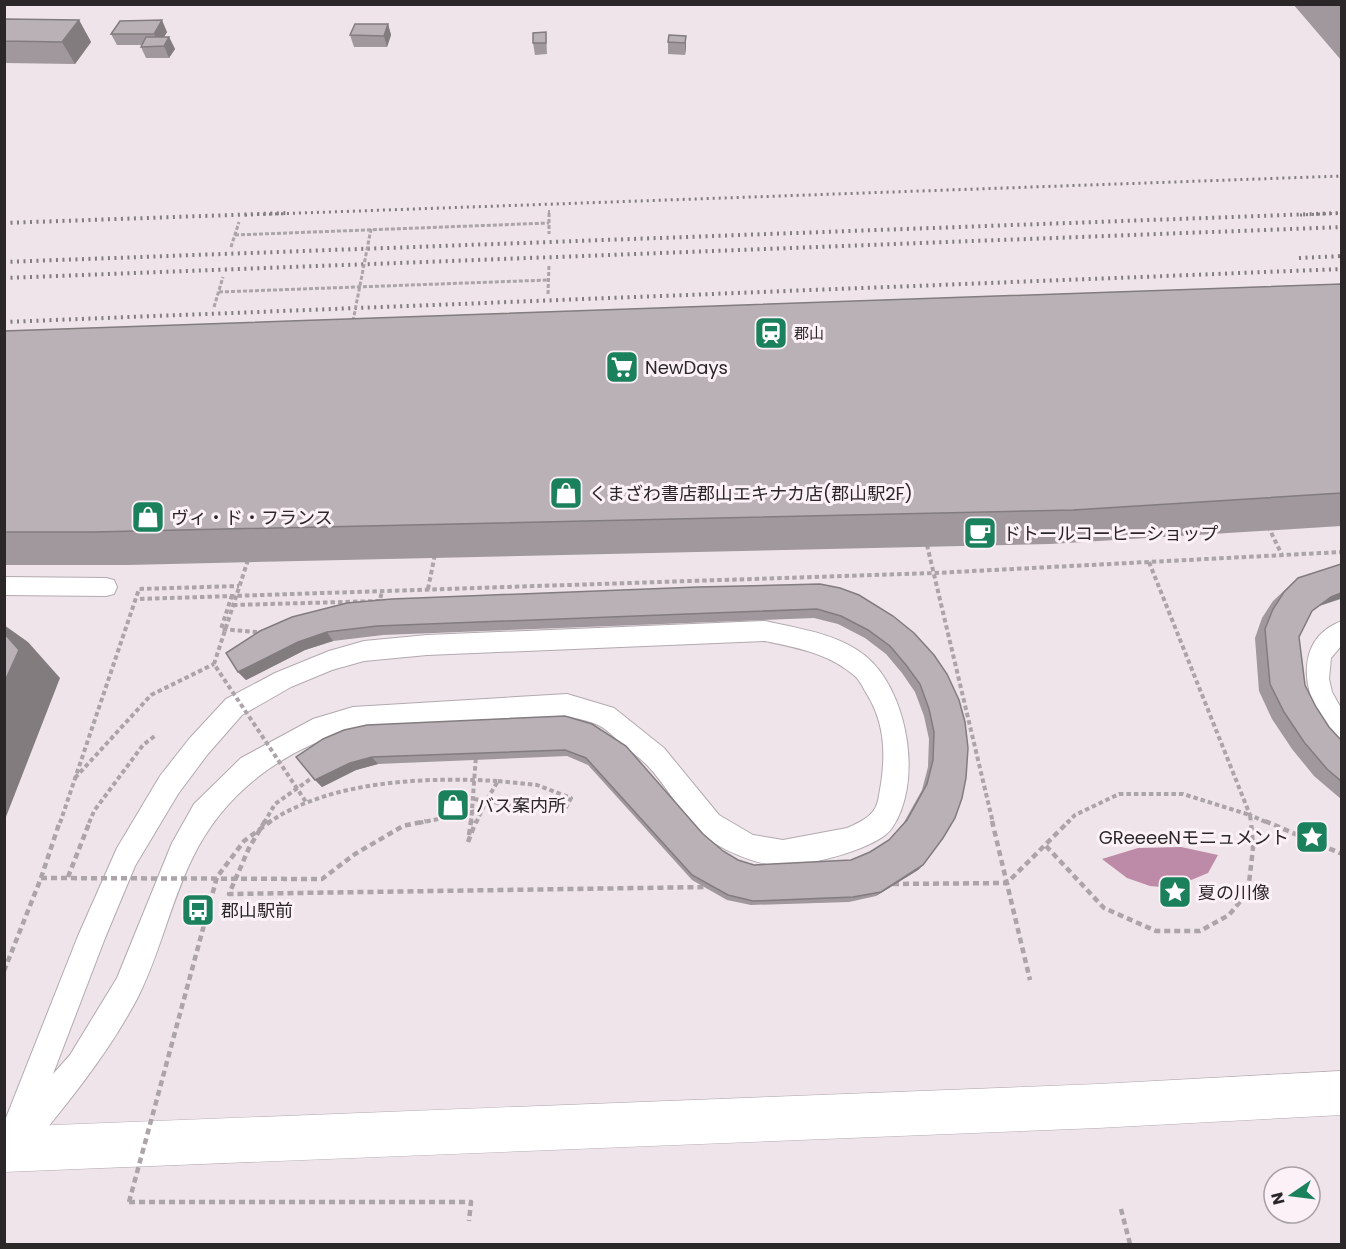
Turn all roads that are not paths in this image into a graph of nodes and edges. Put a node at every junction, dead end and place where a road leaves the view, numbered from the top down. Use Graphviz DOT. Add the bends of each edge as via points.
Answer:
graph roads {
  1 [pos="4,586"];
  2 [pos="106,587"];
  3 [pos="1341,631"];
  4 [pos="1341,730"];
  5 [pos="1341,1093"];
  6 [pos="7,1150"];
  1 -- 2 [label="lane"];
  3 -- 4 [label="lane" via="1321,650 1315,677 1319,695"];
  5 -- 6 [label="street"];
  6 -- 6 [label="lane" via="126,857 198,747 234,707 283,680 364,651 765,631 815,642 842,653 865,670 882,696 894,725 897,760 890,805 882,821 848,842 783,853 749,847 710,824 655,756 606,716 567,705 353,718 304,735 250,766 203,813 182,852 127,988 80,1065"];
}
